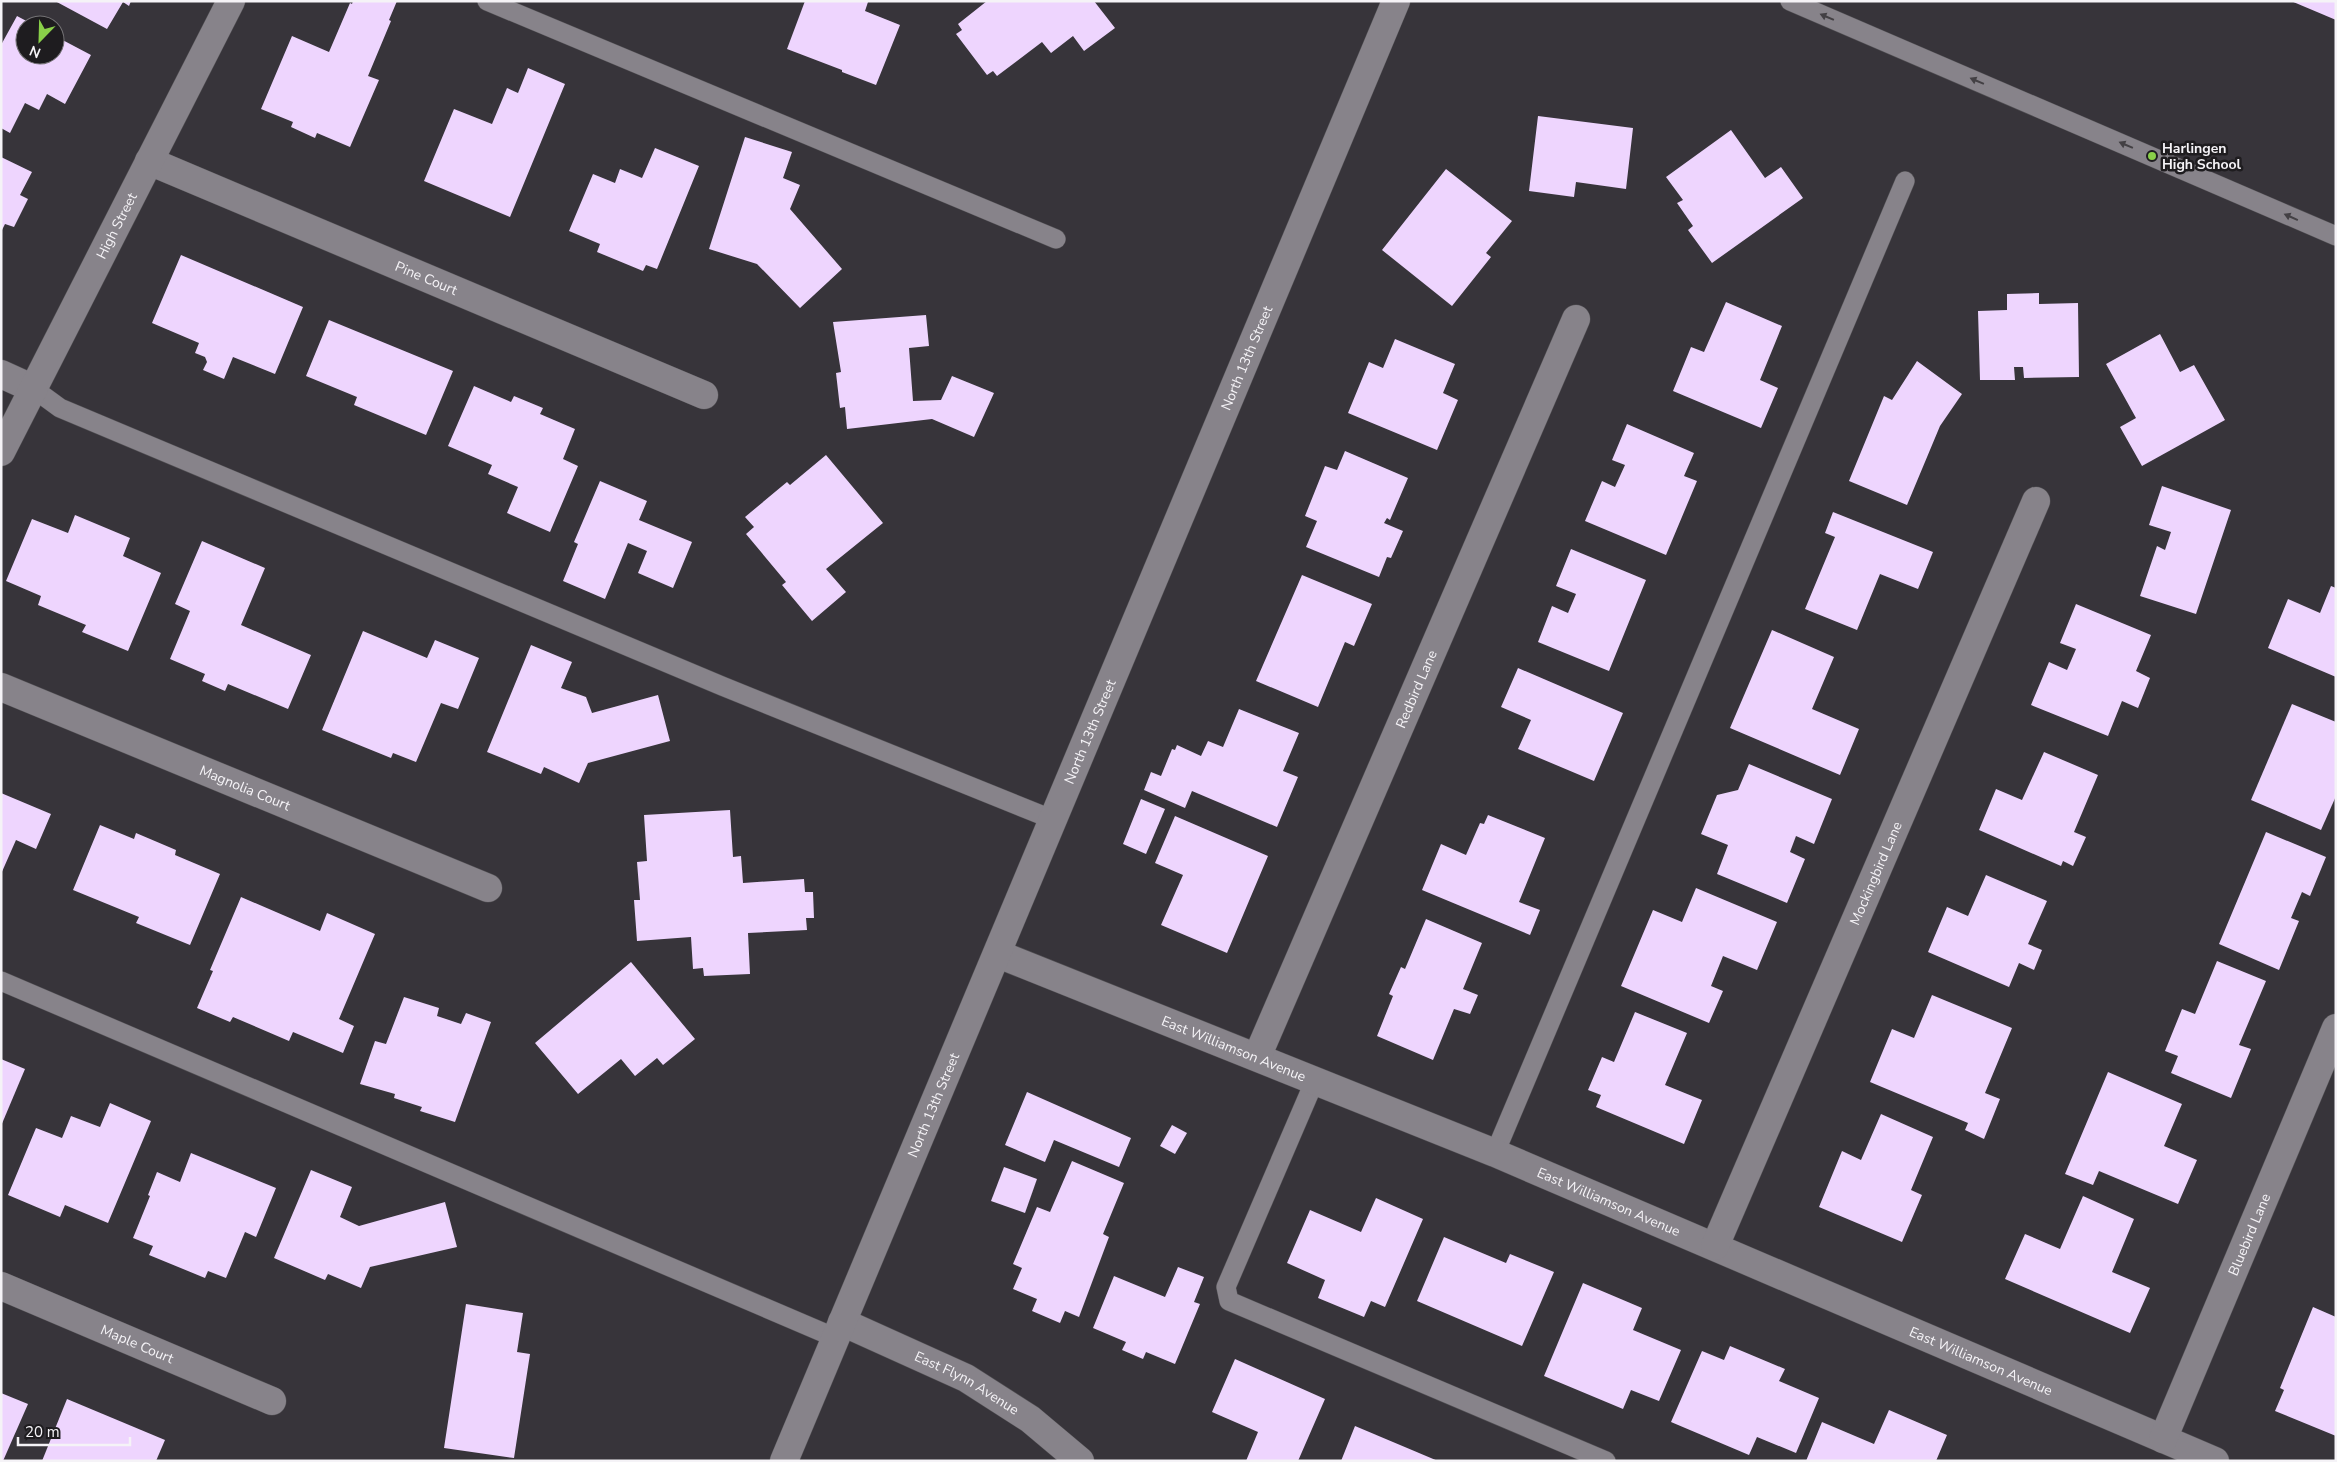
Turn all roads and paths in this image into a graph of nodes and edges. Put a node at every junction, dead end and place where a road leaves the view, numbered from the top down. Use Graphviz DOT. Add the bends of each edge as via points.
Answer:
graph roads {
  1 [pos="231,1"];
  2 [pos="487,1"];
  3 [pos="1396,1"];
  4 [pos="1790,1"];
  5 [pos="149,161"];
  6 [pos="1905,181"];
  7 [pos="2336,236"];
  8 [pos="1056,239"];
  9 [pos="1576,319"];
  10 [pos="1,374"];
  11 [pos="34,389"];
  12 [pos="704,395"];
  13 [pos="1,452"];
  14 [pos="2036,501"];
  15 [pos="1,687"];
  16 [pos="1054,820"];
  17 [pos="488,888"];
  18 [pos="998,954"];
  19 [pos="1,981"];
  20 [pos="2336,1028"];
  21 [pos="1257,1057"];
  22 [pos="1315,1080"];
  23 [pos="1495,1153"];
  24 [pos="1715,1246"];
  25 [pos="1,1286"];
  26 [pos="839,1330"];
  27 [pos="272,1401"];
  28 [pos="2163,1439"];
  29 [pos="784,1461"];
  30 [pos="1080,1461"];
  31 [pos="1606,1461"];
  32 [pos="2215,1461"];
  1 -- 5 [label="street, High Street"];
  2 -- 8 [label="lane"];
  3 -- 16 [label="street, North 13th Street"];
  7 -- 4 [label="lane, one-way"];
  5 -- 11 [label="street, High Street"];
  5 -- 12 [label="street, Pine Court"];
  6 -- 23 [label="lane"];
  9 -- 21 [label="street, Redbird Lane"];
  10 -- 11 [label="street"];
  11 -- 13 [label="street, High Street"];
  11 -- 16 [label="lane" via="60,408 722,686"];
  14 -- 24 [label="street, Mockingbird Lane"];
  15 -- 17 [label="street, Magnolia Court"];
  16 -- 18 [label="street, North 13th Street"];
  18 -- 21 [label="street, East Williamson Avenue"];
  18 -- 26 [label="street, North 13th Street"];
  19 -- 26 [label="lane"];
  20 -- 28 [label="street, Bluebird Lane"];
  21 -- 22 [label="street, East Williamson Avenue"];
  22 -- 23 [label="street, East Williamson Avenue"];
  22 -- 31 [label="lane" via="1226,1287 1229,1301"];
  23 -- 24 [label="street, East Williamson Avenue"];
  24 -- 28 [label="street, East Williamson Avenue"];
  25 -- 27 [label="street, Maple Court"];
  26 -- 29 [label="street, North 13th Street"];
  26 -- 30 [label="street, East Flynn Avenue" via="966,1378 1030,1419"];
  28 -- 32 [label="street, East Williamson Avenue"];
}
